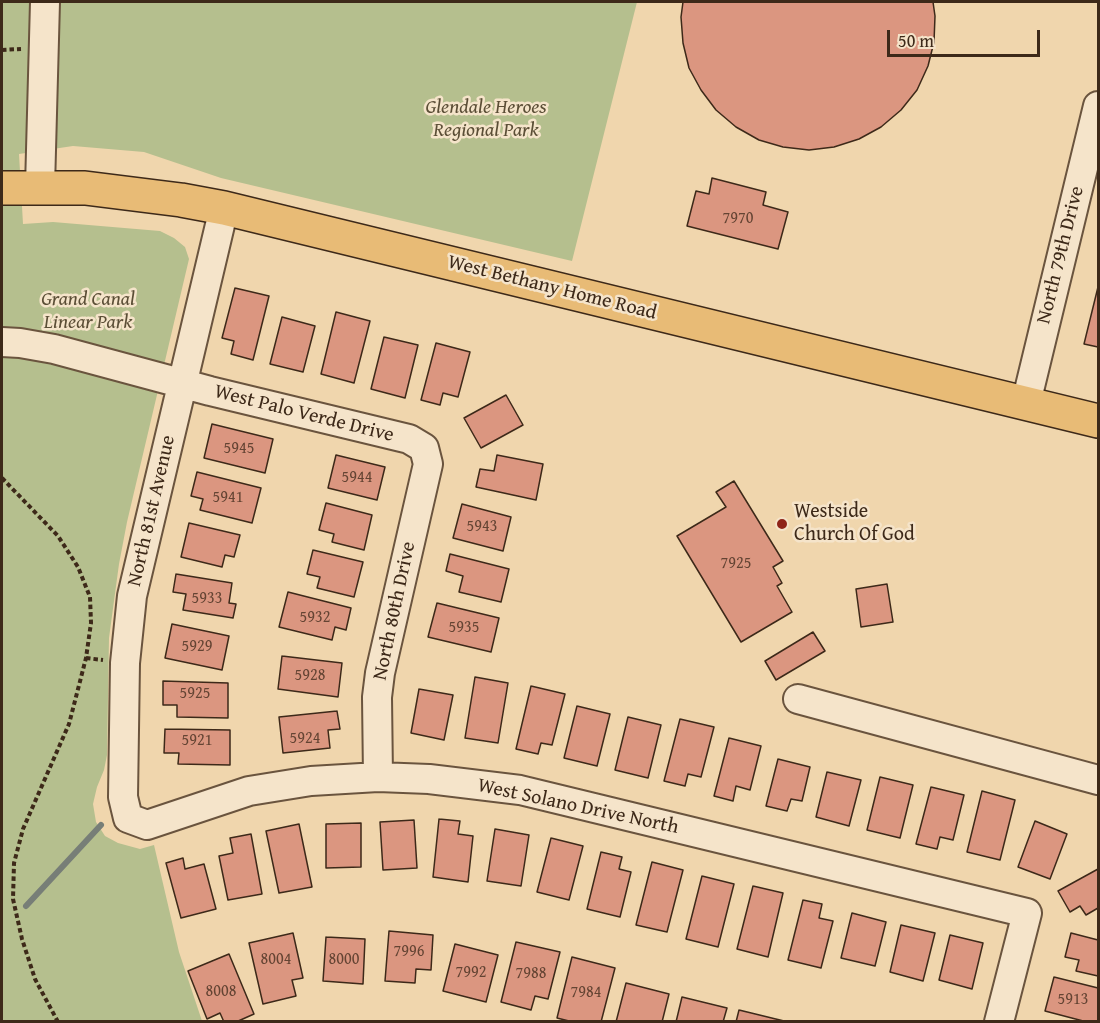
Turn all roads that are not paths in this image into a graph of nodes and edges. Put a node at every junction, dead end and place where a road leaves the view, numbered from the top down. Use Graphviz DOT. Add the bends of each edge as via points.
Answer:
graph roads {
  1 [pos="45,2"];
  2 [pos="1098,106"];
  3 [pos="40,187"];
  4 [pos="2,188"];
  5 [pos="224,208"];
  6 [pos="2,342"];
  7 [pos="181,383"];
  8 [pos="1026,404"];
  9 [pos="1098,421"];
  10 [pos="424,448"];
  11 [pos="798,699"];
  12 [pos="378,777"];
  13 [pos="1098,780"];
  14 [pos="128,818"];
  15 [pos="999,1022"];
  1 -- 3 [label="street"];
  2 -- 8 [label="street, North 79th Drive"];
  3 -- 4 [label="main road, West Bethany Home Road"];
  3 -- 5 [label="main road, West Bethany Home Road" via="108,191"];
  5 -- 7 [label="street, North 81st Avenue"];
  5 -- 8 [label="main road, West Bethany Home Road"];
  6 -- 7 [label="street, West Palo Verde Drive" via="54,349"];
  7 -- 10 [label="street, West Palo Verde Drive" via="409,439"];
  7 -- 14 [label="street, North 81st Avenue" via="132,596 125,663 123,797"];
  8 -- 9 [label="main road, West Bethany Home Road"];
  10 -- 12 [label="street, North 80th Drive" via="428,464 380,673"];
  11 -- 13 [label="street"];
  12 -- 14 [label="street, West Solano Drive North" via="249,790 147,825"];
  12 -- 15 [label="street, West Solano Drive North" via="520,790 1027,913"];
}
